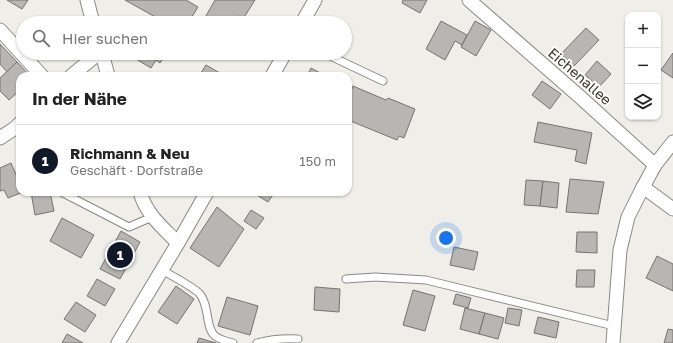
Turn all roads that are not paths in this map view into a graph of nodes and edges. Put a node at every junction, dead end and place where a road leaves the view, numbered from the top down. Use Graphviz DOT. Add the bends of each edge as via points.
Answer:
graph roads {
  1 [pos="87,0"];
  2 [pos="315,0"];
  3 [pos="469,0"];
  4 [pos="91,16"];
  5 [pos="306,16"];
  6 [pos="0,30"];
  7 [pos="16,48"];
  8 [pos="27,60"];
  9 [pos="90,60"];
  10 [pos="104,60"];
  11 [pos="281,60"];
  12 [pos="339,60"];
  13 [pos="38,72"];
  14 [pos="76,72"];
  15 [pos="107,72"];
  16 [pos="274,72"];
  17 [pos="383,81"];
  18 [pos="16,127"];
  19 [pos="0,138"];
  20 [pos="673,142"];
  21 [pos="655,165"];
  22 [pos="643,187"];
  23 [pos="69,196"];
  24 [pos="141,196"];
  25 [pos="205,196"];
  26 [pos="673,209"];
  27 [pos="152,217"];
  28 [pos="178,243"];
  29 [pos="162,270"];
  30 [pos="346,278"];
  31 [pos="614,326"];
  32 [pos="298,339"];
  33 [pos="118,343"];
  34 [pos="233,343"];
  35 [pos="257,343"];
  36 [pos="613,343"];
  1 -- 4 [label="street"];
  2 -- 5 [label="street"];
  3 -- 21 [label="street, Eichenallee"];
  6 -- 7 [label="street"];
  8 -- 13 [label="street"];
  9 -- 14 [label="street"];
  10 -- 15 [label="street"];
  11 -- 16 [label="street"];
  12 -- 17 [label="lane"];
  18 -- 19 [label="street"];
  20 -- 21 [label="street"];
  21 -- 22 [label="street"];
  22 -- 26 [label="street"];
  22 -- 31 [label="street" via="628,217 620,250"];
  23 -- 27 [label="lane" via="129,227"];
  24 -- 27 [label="street"];
  25 -- 28 [label="street"];
  27 -- 28 [label="street"];
  28 -- 29 [label="street"];
  29 -- 33 [label="street"];
  29 -- 34 [label="lane" via="200,294 207,308 209,327 215,336"];
  30 -- 31 [label="lane" via="426,280"];
  31 -- 36 [label="street"];
  32 -- 35 [label="lane" via="282,338"];
}
